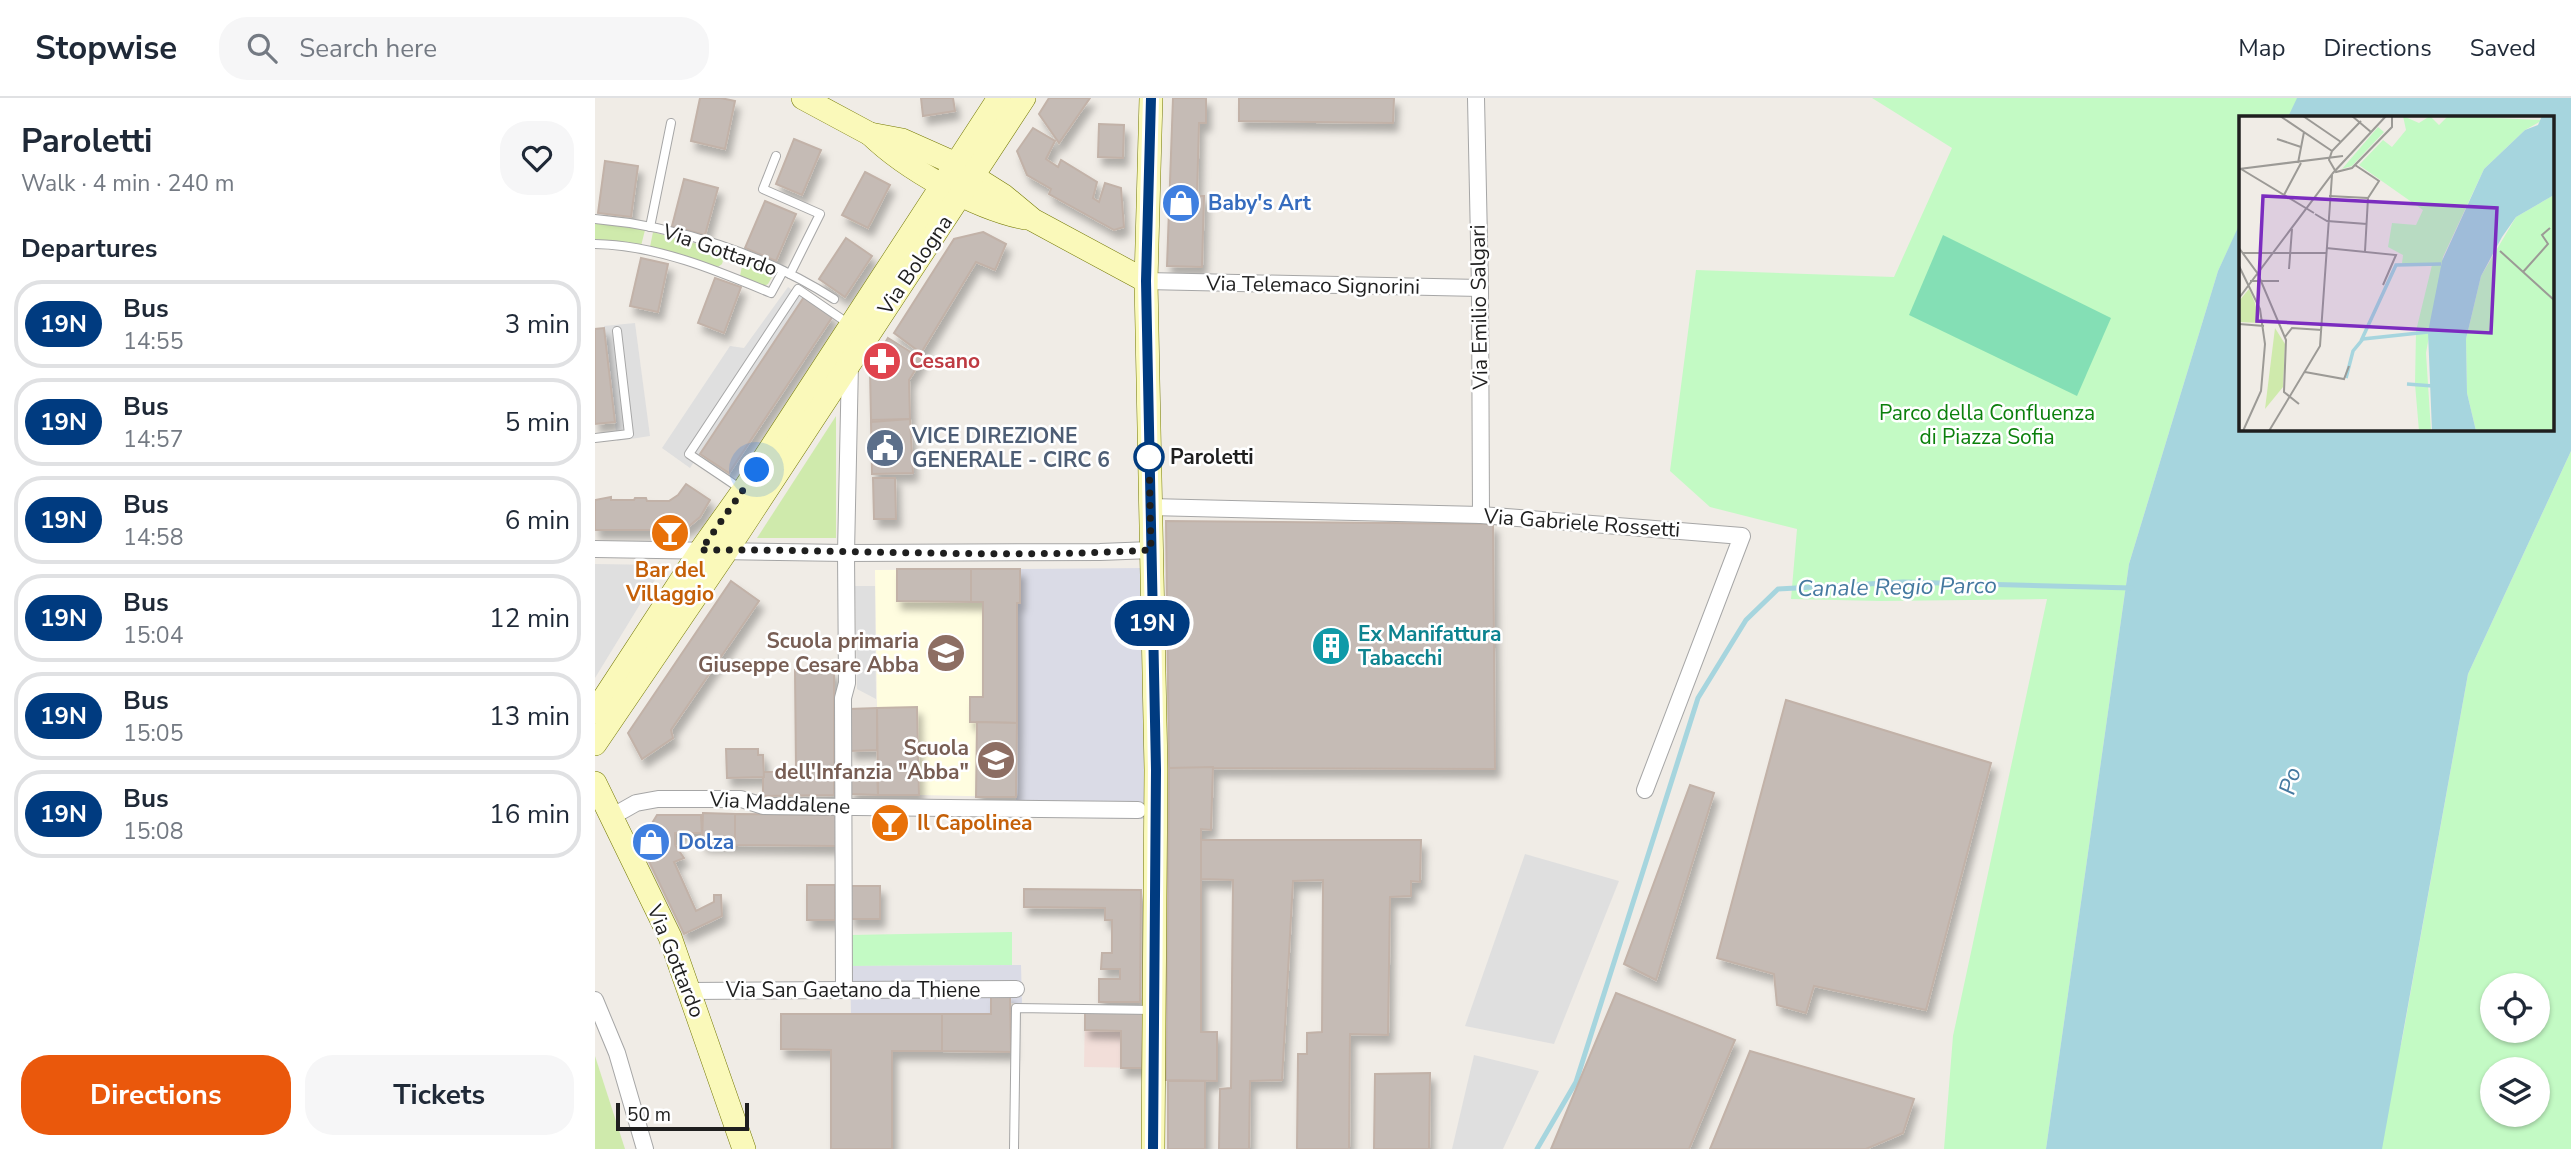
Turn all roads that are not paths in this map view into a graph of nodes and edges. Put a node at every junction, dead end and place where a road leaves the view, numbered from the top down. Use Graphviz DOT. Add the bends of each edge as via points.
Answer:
graph roads {
  1 [pos="803,98"];
  2 [pos="999,98"];
  3 [pos="1024,98"];
  4 [pos="1151,98"];
  5 [pos="1476,98"];
  6 [pos="671,123"];
  7 [pos="776,156"];
  8 [pos="958,180"];
  9 [pos="595,219"];
  10 [pos="650,227"];
  11 [pos="595,244"];
  12 [pos="786,273"];
  13 [pos="1146,281"];
  14 [pos="1480,288"];
  15 [pos="834,299"];
  16 [pos="852,325"];
  17 [pos="617,331"];
  18 [pos="850,362"];
  19 [pos="595,438"];
  20 [pos="743,491"];
  21 [pos="1150,507"];
  22 [pos="1481,515"];
  23 [pos="595,549"];
  24 [pos="701,550"];
  25 [pos="727,550"];
  26 [pos="1151,550"];
  27 [pos="846,552"];
  28 [pos="595,712"];
  29 [pos="595,744"];
  30 [pos="595,783"];
  31 [pos="1645,790"];
  32 [pos="844,807"];
  33 [pos="1138,810"];
  34 [pos="604,819"];
  35 [pos="1016,989"];
  36 [pos="844,990"];
  37 [pos="690,991"];
  38 [pos="595,1000"];
  39 [pos="1153,1010"];
  40 [pos="743,1147"];
  41 [pos="645,1149"];
  42 [pos="1014,1149"];
  43 [pos="1153,1149"];
  1 -- 8 [label="street" via="870,134 888,152"];
  2 -- 8 [label="street, Via Bologna"];
  3 -- 8 [label="street, Via Bologna"];
  4 -- 13 [label="street"];
  5 -- 14 [label="street, Via Emilio Salgari"];
  6 -- 10 [label="lane, Via Gottardo"];
  7 -- 12 [label="lane, Via Gottardo" via="763,189 820,214"];
  8 -- 13 [label="street" via="1009,215 1033,220"];
  8 -- 16 [label="street, Via Bologna"];
  8 -- 18 [label="street, Via Bologna"];
  9 -- 10 [label="lane, Via Gottardo"];
  10 -- 12 [label="lane, Via Gottardo" via="719,246"];
  11 -- 12 [label="lane" via="673,257 771,293"];
  12 -- 15 [label="lane, Via Gottardo"];
  13 -- 14 [label="street, Via Telemaco Signorini"];
  13 -- 21 [label="street"];
  14 -- 22 [label="street, Via Emilio Salgari"];
  16 -- 20 [label="street, Via Bologna"];
  16 -- 20 [label="lane" via="799,289 689,454"];
  17 -- 19 [label="lane" via="629,434"];
  18 -- 25 [label="street, Via Bologna"];
  18 -- 27 [label="street"];
  20 -- 24 [label="street, Via Bologna"];
  21 -- 22 [label="street, Via Gabriele Rossetti"];
  21 -- 26 [label="street"];
  22 -- 31 [label="street, Via Gabriele Rossetti" via="1742,536"];
  23 -- 24 [label="street"];
  24 -- 25 [label="street"];
  24 -- 28 [label="street, Via Bologna"];
  25 -- 27 [label="street"];
  25 -- 29 [label="street, Via Bologna"];
  26 -- 27 [label="street"];
  26 -- 39 [label="street" via="1156,770"];
  27 -- 32 [label="street"];
  30 -- 34 [label="street, Via Gottardo"];
  32 -- 33 [label="street, Via Maddalene"];
  32 -- 34 [label="street, Via Maddalene" via="763,806 741,799 658,799 636,803"];
  32 -- 36 [label="street"];
  34 -- 37 [label="street, Via Gottardo" via="661,918"];
  35 -- 36 [label="street, Via San Gaetano da Thiene"];
  36 -- 37 [label="street, Via San Gaetano da Thiene"];
  37 -- 40 [label="street, Via Gottardo"];
  38 -- 41 [label="street" via="617,1052"];
  39 -- 42 [label="lane" via="1016,1008"];
  39 -- 43 [label="street"];
}
